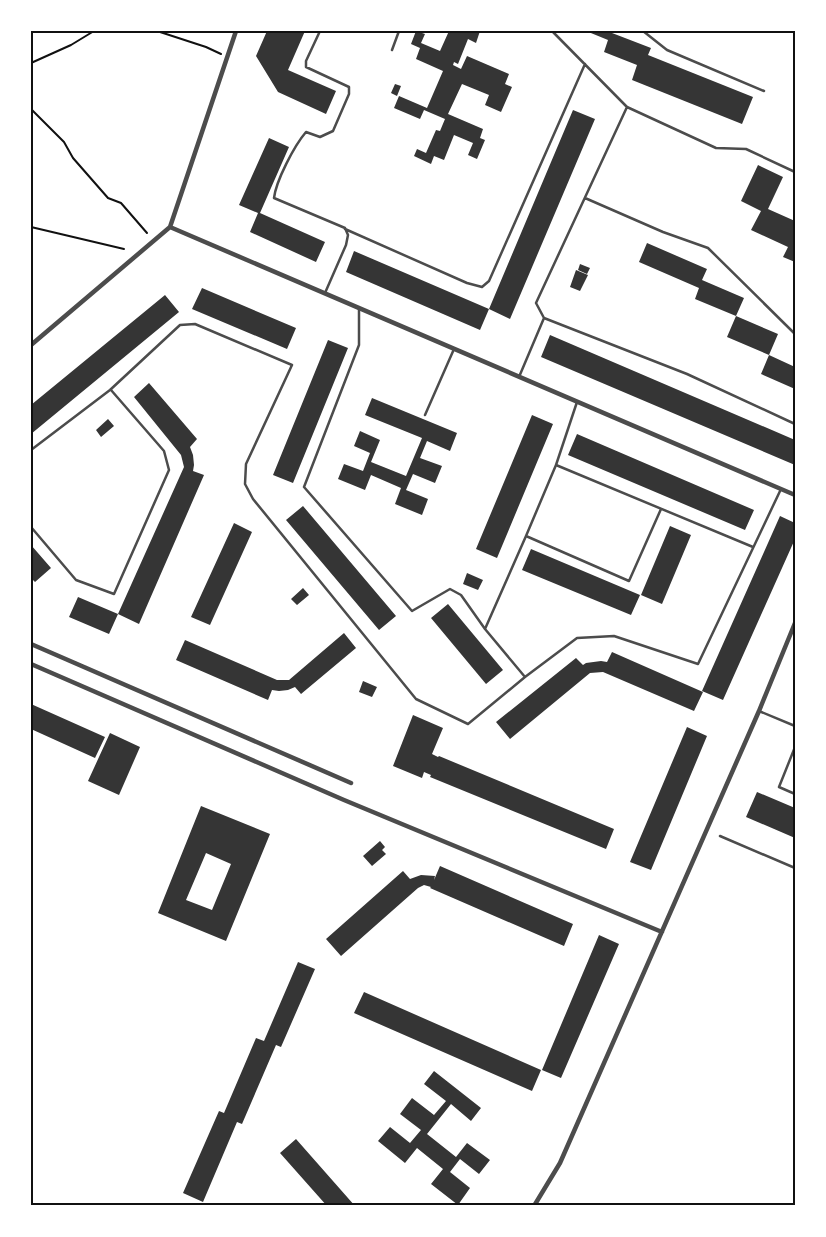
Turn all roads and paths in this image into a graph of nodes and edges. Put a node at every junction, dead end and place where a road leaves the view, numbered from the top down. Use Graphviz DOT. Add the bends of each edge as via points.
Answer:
graph roads {
  1 [pos="94,31"];
  2 [pos="157,31"];
  3 [pos="236,31"];
  4 [pos="320,31"];
  5 [pos="399,31"];
  6 [pos="552,31"];
  7 [pos="643,31"];
  8 [pos="392,50"];
  9 [pos="228,57"];
  10 [pos="31,63"];
  11 [pos="585,64"];
  12 [pos="764,91"];
  13 [pos="627,107"];
  14 [pos="31,108"];
  15 [pos="795,172"];
  16 [pos="584,198"];
  17 [pos="31,227"];
  18 [pos="170,227"];
  19 [pos="345,229"];
  20 [pos="147,233"];
  21 [pos="124,249"];
  22 [pos="324,294"];
  23 [pos="359,308"];
  24 [pos="544,318"];
  25 [pos="795,334"];
  26 [pos="31,345"];
  27 [pos="454,349"];
  28 [pos="519,377"];
  29 [pos="110,390"];
  30 [pos="577,401"];
  31 [pos="425,415"];
  32 [pos="795,424"];
  33 [pos="31,450"];
  34 [pos="556,465"];
  35 [pos="781,489"];
  36 [pos="795,495"];
  37 [pos="661,509"];
  38 [pos="31,527"];
  39 [pos="526,536"];
  40 [pos="754,547"];
  41 [pos="795,623"];
  42 [pos="485,629"];
  43 [pos="31,644"];
  44 [pos="31,664"];
  45 [pos="525,677"];
  46 [pos="759,711"];
  47 [pos="795,726"];
  48 [pos="795,747"];
  49 [pos="351,782"];
  50 [pos="795,794"];
  51 [pos="720,836"];
  52 [pos="795,868"];
  53 [pos="662,932"];
  54 [pos="534,1206"];
  1 -- 10 [label="path"];
  2 -- 9 [label="path"];
  3 -- 9 [label="street"];
  4 -- 19 [label="lane" via="306,66 349,88 349,94 333,131 320,137 306,132 299,141 274,198"];
  5 -- 8 [label="lane"];
  6 -- 11 [label="lane"];
  7 -- 12 [label="lane" via="667,50"];
  9 -- 18 [label="street"];
  11 -- 13 [label="lane"];
  11 -- 19 [label="lane" via="489,281 482,287"];
  13 -- 15 [label="lane" via="716,148 746,148"];
  13 -- 16 [label="lane"];
  14 -- 20 [label="path" via="64,142 73,158 108,198 121,203"];
  16 -- 24 [label="lane" via="536,303"];
  16 -- 25 [label="lane" via="708,248"];
  17 -- 21 [label="path"];
  18 -- 22 [label="street"];
  18 -- 26 [label="street"];
  19 -- 22 [label="lane" via="348,235 346,245"];
  22 -- 23 [label="street"];
  23 -- 27 [label="street"];
  23 -- 42 [label="lane" via="359,345 304,487 412,611 450,589 461,595"];
  24 -- 28 [label="lane"];
  24 -- 32 [label="lane" via="687,374"];
  27 -- 28 [label="street"];
  27 -- 31 [label="lane"];
  28 -- 30 [label="street"];
  29 -- 33 [label="lane"];
  29 -- 38 [label="lane" via="164,451 169,470 114,594 76,580"];
  29 -- 45 [label="lane" via="180,325 195,324 292,365 246,464 245,484 253,499 416,699 468,724"];
  30 -- 34 [label="lane"];
  30 -- 35 [label="street"];
  34 -- 37 [label="lane"];
  34 -- 39 [label="lane"];
  35 -- 36 [label="street"];
  35 -- 40 [label="lane"];
  37 -- 39 [label="lane" via="629,581"];
  37 -- 40 [label="lane"];
  39 -- 42 [label="lane"];
  40 -- 45 [label="lane" via="698,664 614,636 577,638"];
  41 -- 46 [label="street"];
  42 -- 45 [label="lane"];
  43 -- 49 [label="street"];
  44 -- 53 [label="street" via="344,800"];
  46 -- 47 [label="lane"];
  46 -- 53 [label="street"];
  48 -- 50 [label="lane" via="779,787"];
  51 -- 52 [label="lane"];
  53 -- 54 [label="street" via="560,1164"];
}
